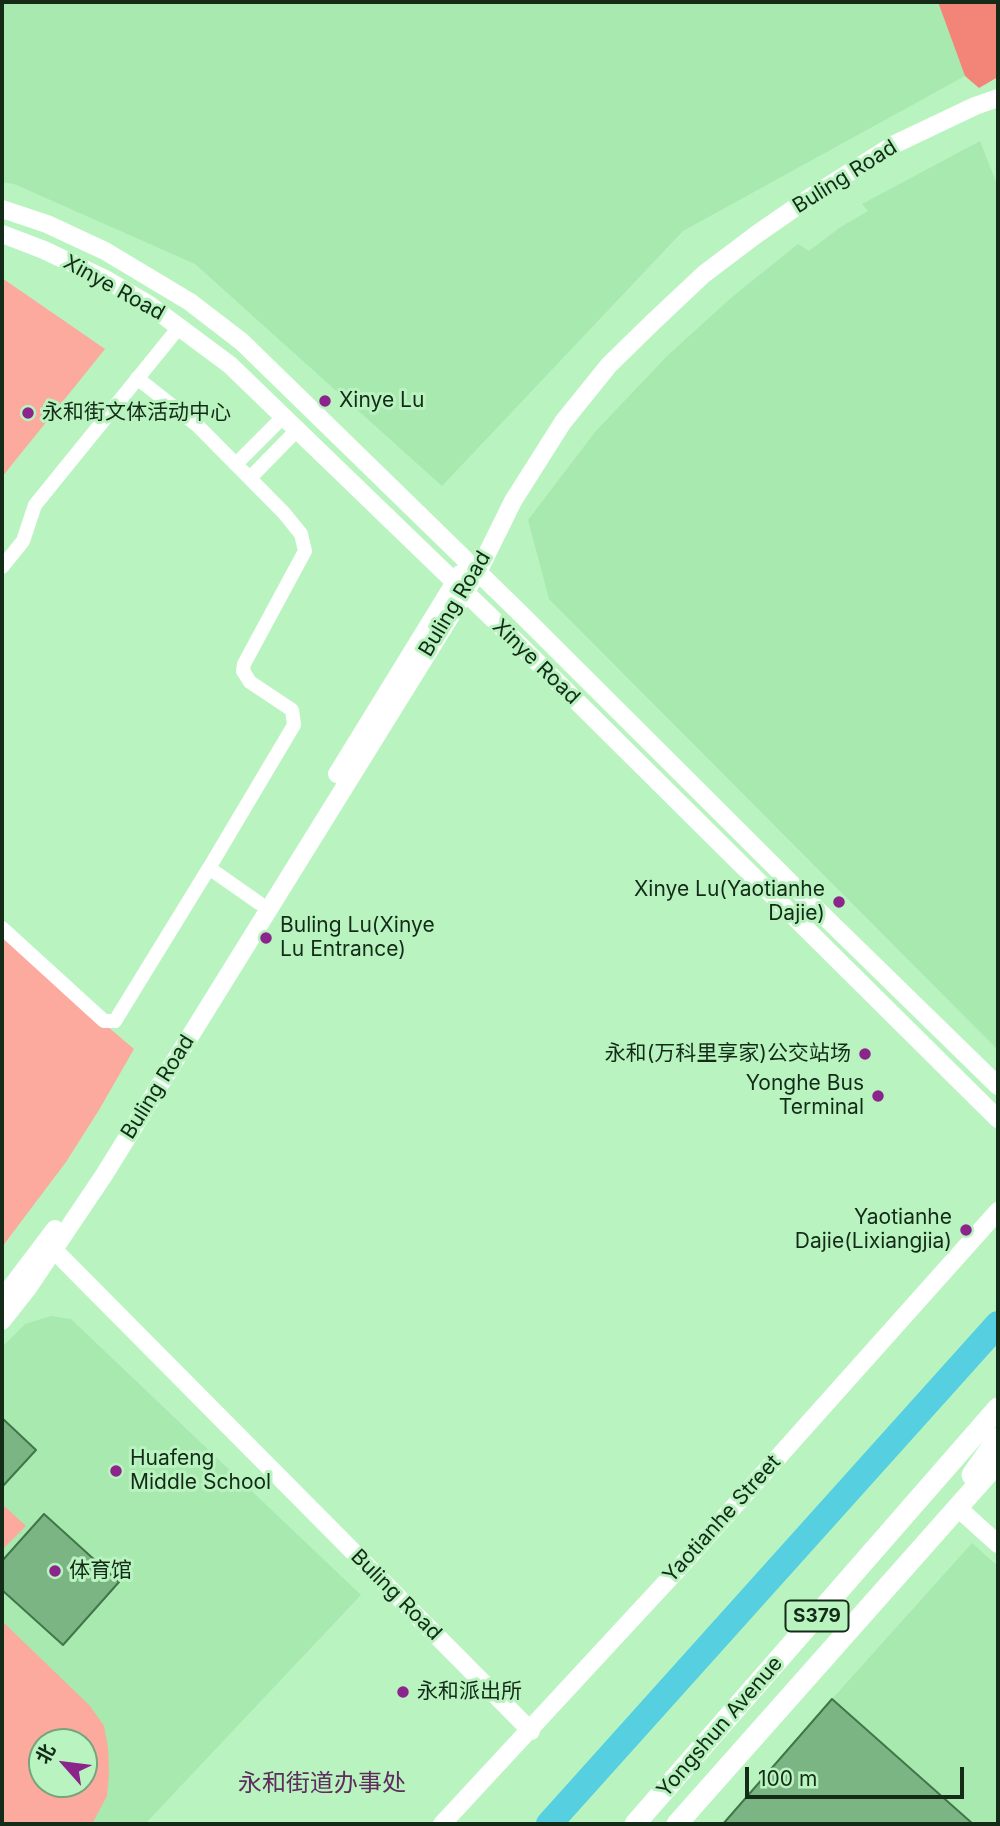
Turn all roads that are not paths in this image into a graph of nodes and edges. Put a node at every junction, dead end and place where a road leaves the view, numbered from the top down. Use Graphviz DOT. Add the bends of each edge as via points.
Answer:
graph roads {
  1 [pos="998,98"];
  2 [pos="2,209"];
  3 [pos="2,234"];
  4 [pos="180,326"];
  5 [pos="137,378"];
  6 [pos="283,417"];
  7 [pos="296,430"];
  8 [pos="236,464"];
  9 [pos="250,478"];
  10 [pos="2,567"];
  11 [pos="473,567"];
  12 [pos="460,587"];
  13 [pos="209,868"];
  14 [pos="259,902"];
  15 [pos="2,928"];
  16 [pos="998,1086"];
  17 [pos="998,1119"];
  18 [pos="998,1211"];
  19 [pos="50,1246"];
  20 [pos="2,1299"];
  21 [pos="2,1321"];
  22 [pos="998,1408"];
  23 [pos="998,1438"];
  24 [pos="998,1462"];
  25 [pos="951,1515"];
  26 [pos="998,1544"];
  27 [pos="531,1731"];
  28 [pos="442,1824"];
  29 [pos="635,1824"];
  30 [pos="677,1824"];
  1 -- 11 [label="street, Buling Road" via="893,145 812,195 704,274 610,365 563,422"];
  2 -- 11 [label="street, Xinye Road" via="105,251 217,322"];
  3 -- 4 [label="street, Xinye Road" via="107,280"];
  4 -- 5 [label="street"];
  4 -- 6 [label="street, Xinye Road" via="230,365"];
  5 -- 8 [label="street" via="198,426"];
  5 -- 10 [label="street" via="35,505 23,541"];
  6 -- 7 [label="street, Xinye Road"];
  6 -- 8 [label="street"];
  7 -- 9 [label="street"];
  7 -- 12 [label="street, Xinye Road"];
  8 -- 9 [label="street"];
  9 -- 13 [label="street" via="301,534 305,551 243,671 250,682 292,709 294,725"];
  11 -- 12 [label="street, Buling Road"];
  11 -- 16 [label="street, Xinye Road"];
  12 -- 14 [label="street, Buling Road"];
  12 -- 17 [label="street, Xinye Road"];
  12 -- 19 [label="street, Buling Road" via="104,1175"];
  13 -- 14 [label="street"];
  13 -- 15 [label="street" via="115,1021 104,1021"];
  14 -- 19 [label="street, Buling Road"];
  18 -- 27 [label="street, Yaotianhe Street"];
  19 -- 20 [label="street, Buling Road"];
  19 -- 21 [label="street, Buling Road"];
  19 -- 27 [label="street, Buling Road"];
  22 -- 29 [label="main road, Yongshun Avenue / S379"];
  23 -- 25 [label="main road" via="973,1472"];
  24 -- 25 [label="main road, Yongshun Avenue / S379"];
  25 -- 26 [label="street"];
  25 -- 30 [label="main road, Yongshun Avenue / S379"];
  27 -- 28 [label="street, Yaotianhe Street"];
}
